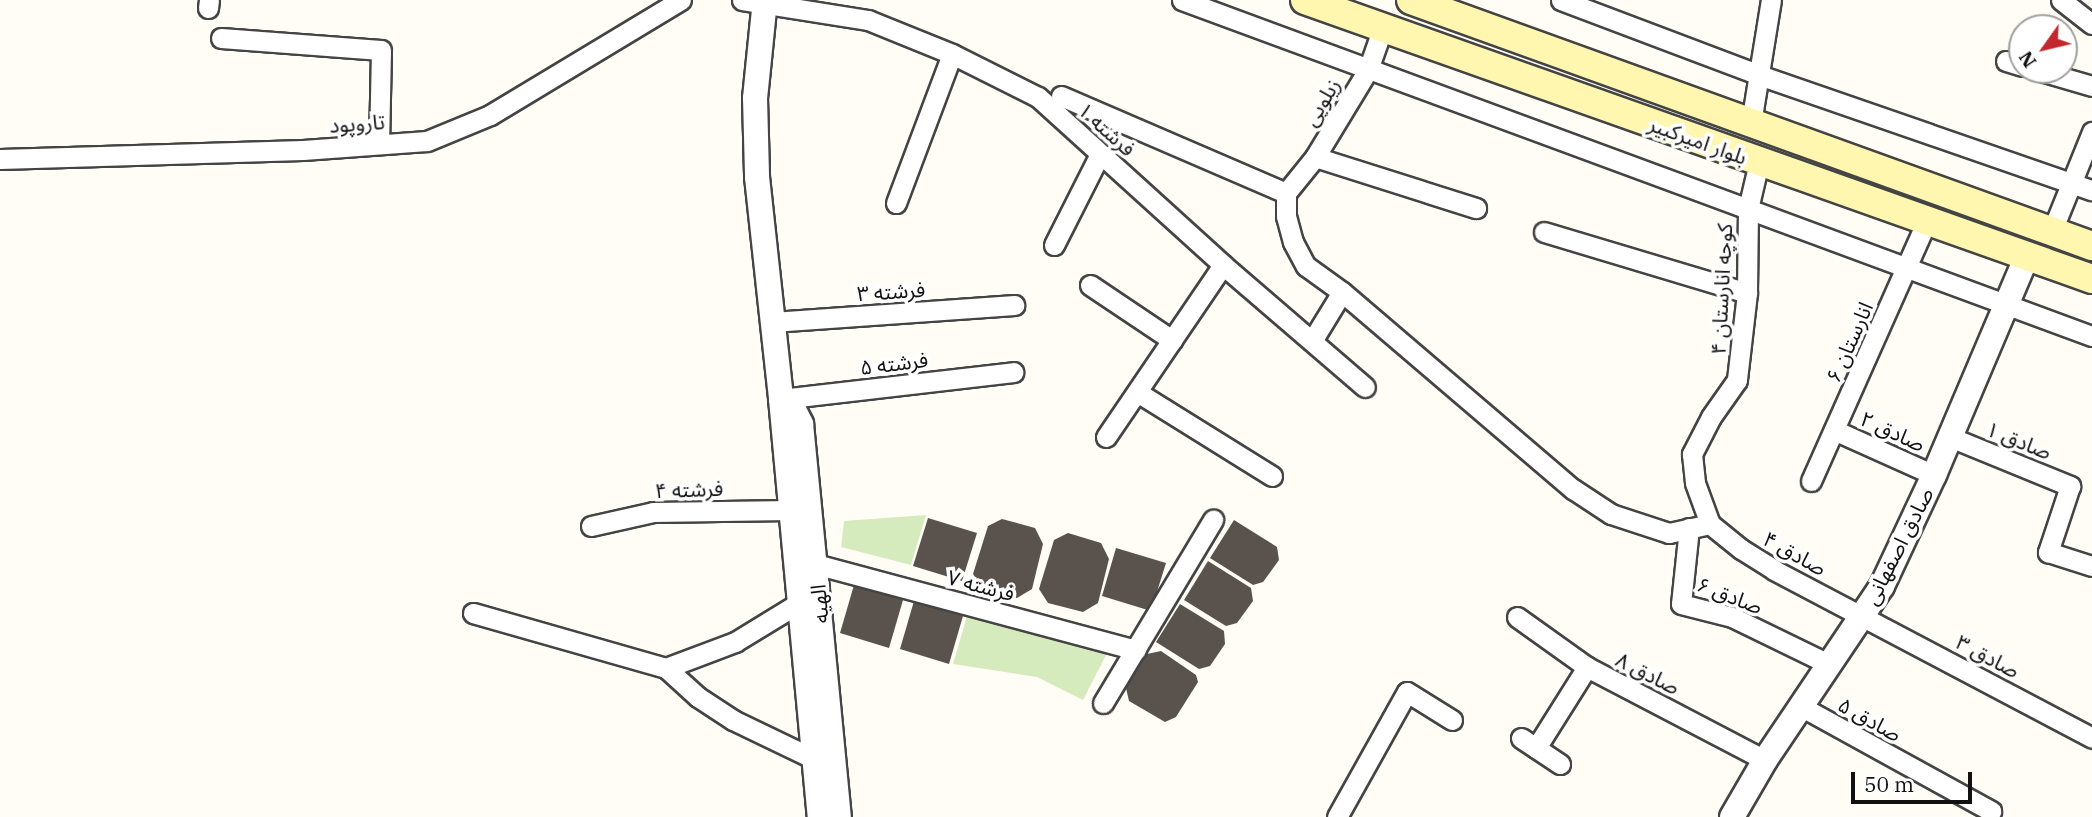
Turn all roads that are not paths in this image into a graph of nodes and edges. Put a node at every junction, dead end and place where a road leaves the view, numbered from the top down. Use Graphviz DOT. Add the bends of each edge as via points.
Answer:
graph roads {
  1 [pos="681,0"];
  2 [pos="1182,0"];
  3 [pos="1305,0"];
  4 [pos="1561,0"];
  5 [pos="1771,0"];
  6 [pos="2061,0"];
  7 [pos="757,1"];
  8 [pos="1427,3"];
  9 [pos="1597,6"];
  10 [pos="2092,24"];
  11 [pos="1383,27"];
  12 [pos="221,38"];
  13 [pos="952,54"];
  14 [pos="1368,69"];
  15 [pos="1759,75"];
  16 [pos="1061,96"];
  17 [pos="1751,123"];
  18 [pos="2092,132"];
  19 [pos="379,144"];
  20 [pos="1100,154"];
  21 [pos="1315,157"];
  22 [pos="0,159"];
  23 [pos="1759,162"];
  24 [pos="2070,183"];
  25 [pos="2092,190"];
  26 [pos="1286,193"];
  27 [pos="895,202"];
  28 [pos="1476,208"];
  29 [pos="1748,209"];
  30 [pos="1927,220"];
  31 [pos="2052,231"];
  32 [pos="1545,232"];
  33 [pos="1054,245"];
  34 [pos="2092,246"];
  35 [pos="2027,256"];
  36 [pos="1223,265"];
  37 [pos="1907,269"];
  38 [pos="2092,279"];
  39 [pos="1090,285"];
  40 [pos="1342,292"];
  41 [pos="1747,293"];
  42 [pos="1014,305"];
  43 [pos="2005,306"];
  44 [pos="772,322"];
  45 [pos="2092,336"];
  46 [pos="1172,340"];
  47 [pos="1312,341"];
  48 [pos="1013,372"];
  49 [pos="1365,387"];
  50 [pos="1137,392"];
  51 [pos="781,399"];
  52 [pos="1834,430"];
  53 [pos="1106,437"];
  54 [pos="1950,437"];
  55 [pos="1934,475"];
  56 [pos="1272,476"];
  57 [pos="1811,481"];
  58 [pos="790,510"];
  59 [pos="1213,520"];
  60 [pos="1710,524"];
  61 [pos="592,526"];
  62 [pos="1689,528"];
  63 [pos="815,564"];
  64 [pos="2092,565"];
  65 [pos="799,603"];
  66 [pos="473,612"];
  67 [pos="1863,615"];
  68 [pos="1517,617"];
  69 [pos="1136,650"];
  70 [pos="1829,664"];
  71 [pos="1587,667"];
  72 [pos="666,668"];
  73 [pos="1103,703"];
  74 [pos="1802,707"];
  75 [pos="1452,720"];
  76 [pos="2092,738"];
  77 [pos="814,759"];
  78 [pos="1765,760"];
  79 [pos="1560,764"];
  80 [pos="1991,811"];
  81 [pos="820,817"];
  82 [pos="839,817"];
  83 [pos="1337,817"];
  84 [pos="1732,817"];
  1 -- 19 [label="street, تاروپود" via="490,115 427,141"];
  2 -- 14 [label="street"];
  3 -- 11 [label="main road, بلوار امیرکبیر"];
  4 -- 9 [label="street"];
  5 -- 15 [label="street"];
  6 -- 10 [label="street"];
  7 -- 13 [label="street, فرشته ۱" via="867,20"];
  7 -- 44 [label="street, الهیه" via="755,135"];
  8 -- 17 [label="main road, بلوار امیرکبیر"];
  9 -- 15 [label="street"];
  11 -- 14 [label="street, زیلویی"];
  11 -- 23 [label="main road, بلوار امیرکبیر"];
  12 -- 19 [label="street" via="381,50"];
  13 -- 20 [label="street, فرشته ۱" via="1038,97"];
  13 -- 27 [label="street"];
  14 -- 21 [label="street, زیلویی"];
  14 -- 29 [label="street"];
  15 -- 17 [label="street"];
  15 -- 24 [label="street"];
  16 -- 26 [label="street"];
  17 -- 31 [label="main road, بلوار امیرکبیر"];
  18 -- 24 [label="street"];
  19 -- 22 [label="street, تاروپود"];
  20 -- 33 [label="street"];
  20 -- 36 [label="street, فرشته ۱"];
  21 -- 26 [label="street, زیلویی"];
  21 -- 28 [label="street"];
  23 -- 29 [label="street, کوچه انارستان ۴"];
  23 -- 30 [label="main road, بلوار امیرکبیر"];
  24 -- 25 [label="street"];
  24 -- 31 [label="street"];
  26 -- 40 [label="street" via="1293,242 1306,266"];
  29 -- 37 [label="street"];
  29 -- 41 [label="street, کوچه انارستان ۴"];
  30 -- 35 [label="main road, بلوار امیرکبیر"];
  30 -- 37 [label="street, انارستان ۶"];
  31 -- 34 [label="main road, بلوار امیرکبیر"];
  32 -- 41 [label="street"];
  35 -- 38 [label="main road, بلوار امیرکبیر"];
  35 -- 43 [label="street, صادق اصفهانی"];
  36 -- 46 [label="street"];
  36 -- 47 [label="street, فرشته ۱"];
  37 -- 43 [label="street"];
  37 -- 52 [label="street, انارستان ۶"];
  39 -- 46 [label="street"];
  40 -- 47 [label="street"];
  40 -- 62 [label="street" via="1573,489 1611,514 1669,533"];
  41 -- 60 [label="street, کوچه انارستان ۴" via="1737,380 1692,454 1695,483"];
  42 -- 44 [label="street, فرشته ۳"];
  43 -- 45 [label="street"];
  43 -- 54 [label="street, صادق اصفهانی"];
  44 -- 51 [label="street, الهیه"];
  46 -- 50 [label="street"];
  47 -- 49 [label="street, فرشته ۱"];
  48 -- 51 [label="street, فرشته ۵"];
  50 -- 53 [label="street"];
  50 -- 56 [label="street"];
  51 -- 58 [label="street, الهیه"];
  51 -- 63 [label="street, الهیه" via="802,424"];
  52 -- 55 [label="street, صادق ۲"];
  52 -- 57 [label="street, انارستان ۶"];
  54 -- 55 [label="street, صادق اصفهانی"];
  54 -- 64 [label="street, صادق ۱" via="2070,486 2048,552"];
  55 -- 67 [label="street, صادق اصفهانی" via="1882,586"];
  58 -- 61 [label="street, فرشته ۴" via="653,512"];
  58 -- 65 [label="street, الهیه"];
  59 -- 69 [label="street"];
  60 -- 62 [label="street"];
  60 -- 67 [label="street, صادق ۴" via="1774,570"];
  62 -- 70 [label="street, صادق ۶" via="1681,604 1732,617"];
  63 -- 69 [label="street, فرشته ۷"];
  63 -- 82 [label="street, الهیه"];
  65 -- 72 [label="street" via="735,642"];
  65 -- 77 [label="street, الهیه"];
  66 -- 72 [label="street"];
  67 -- 70 [label="street, صادق اصفهانی"];
  67 -- 76 [label="street, صادق ۳"];
  68 -- 71 [label="street, صادق ۸"];
  69 -- 73 [label="street"];
  70 -- 74 [label="street, صادق اصفهانی"];
  71 -- 78 [label="street, صادق ۸"];
  71 -- 79 [label="street" via="1529,743"];
  72 -- 77 [label="street" via="733,720"];
  74 -- 78 [label="street, صادق اصفهانی"];
  74 -- 80 [label="street, صادق ۵"];
  75 -- 83 [label="street" via="1406,692"];
  77 -- 81 [label="street, الهیه"];
  78 -- 84 [label="street, صادق اصفهانی"];
}
